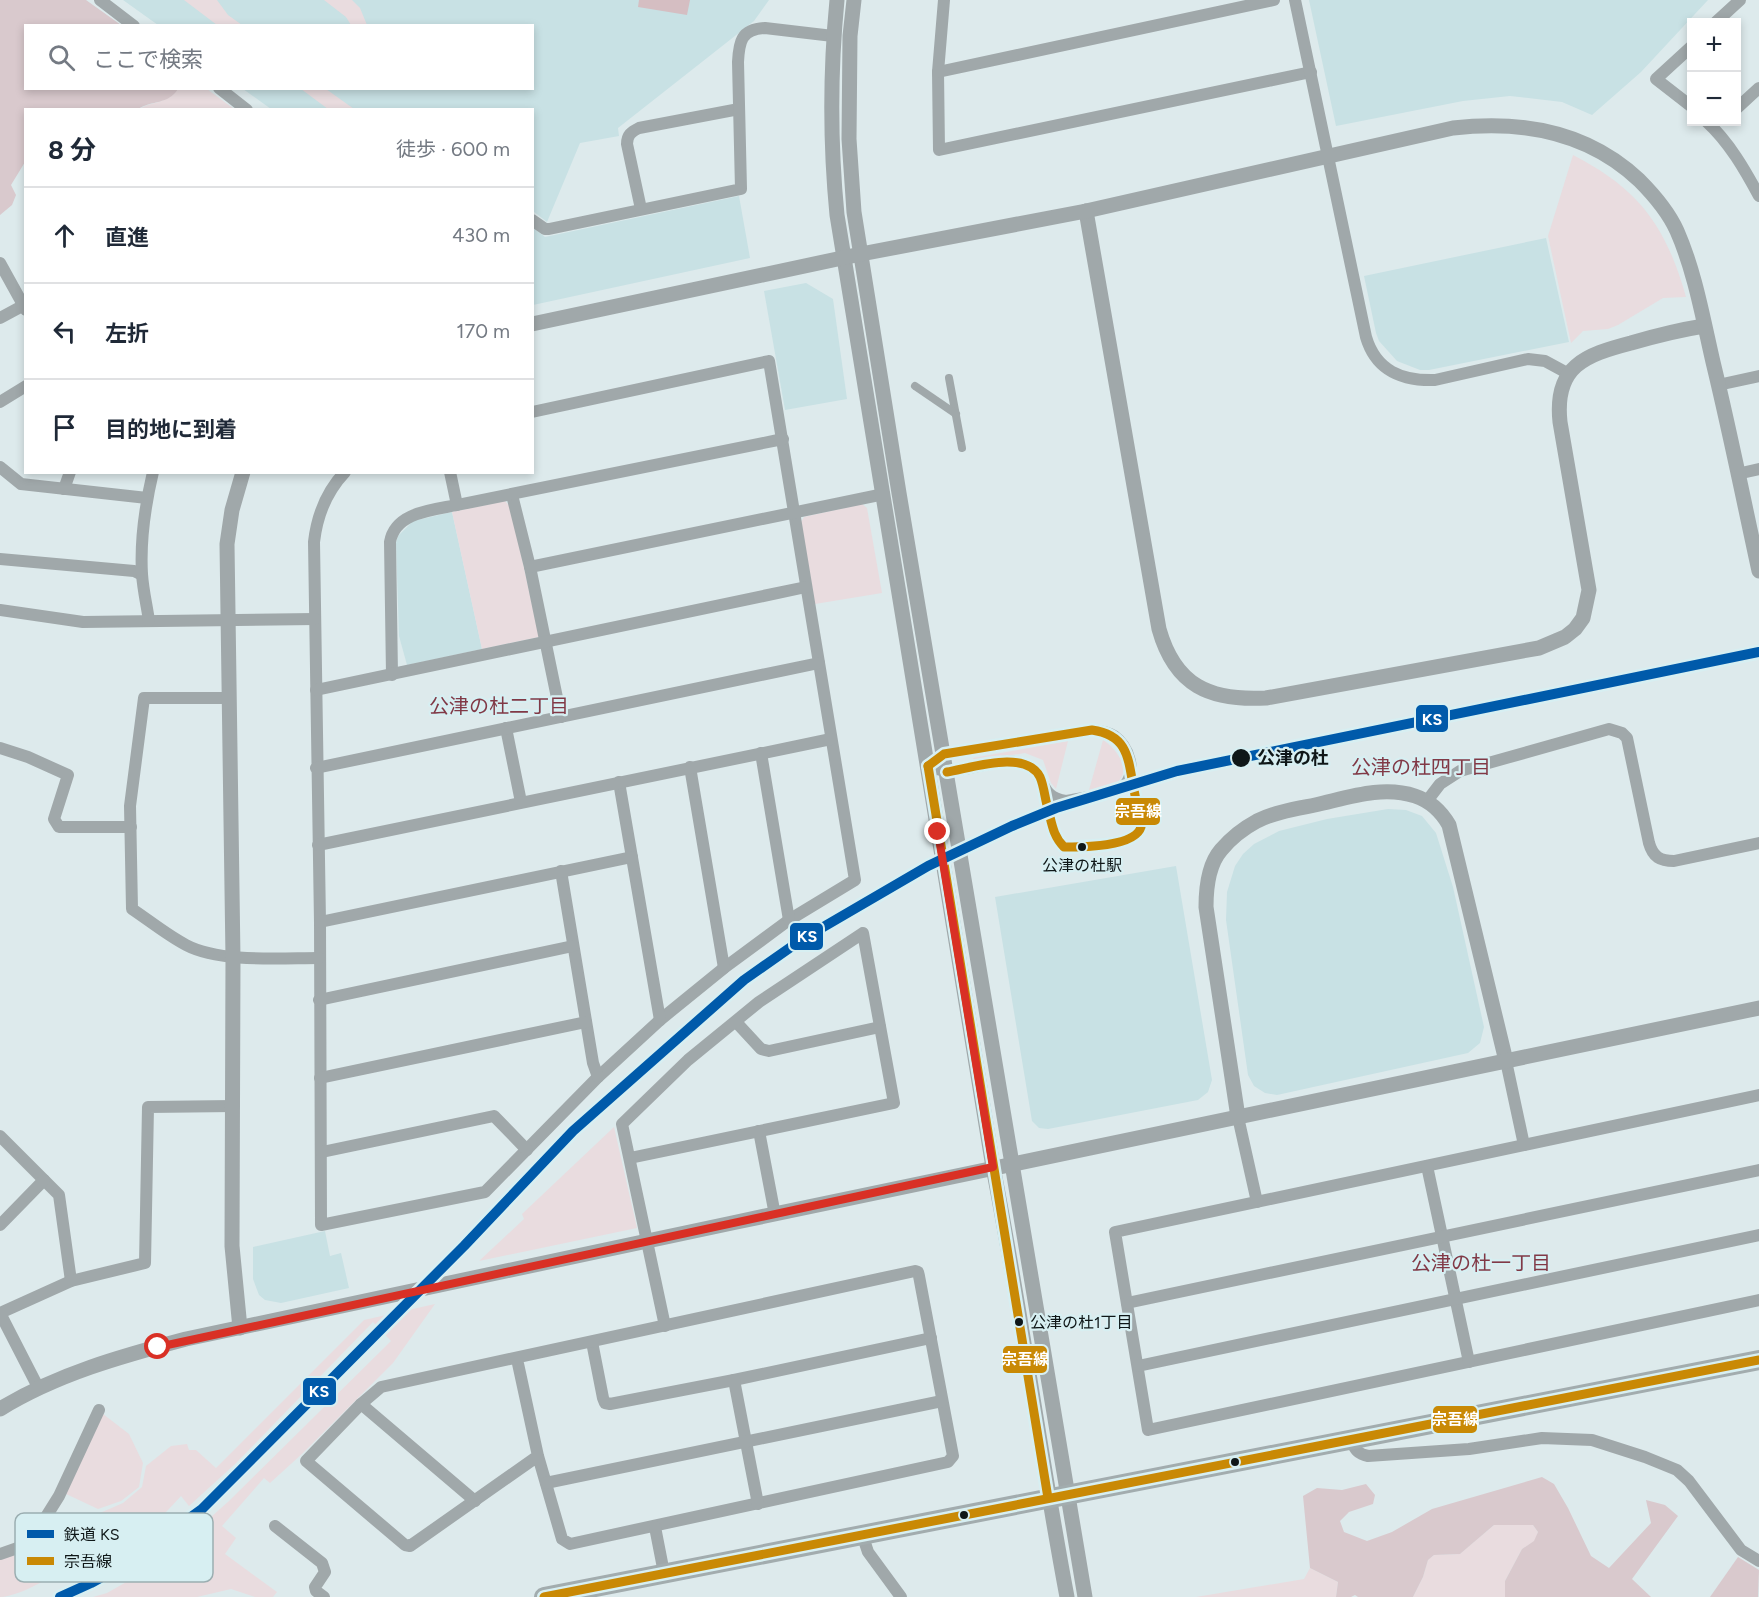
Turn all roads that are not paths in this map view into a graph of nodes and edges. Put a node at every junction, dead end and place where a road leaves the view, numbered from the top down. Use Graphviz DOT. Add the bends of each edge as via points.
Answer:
graph roads {
  1 [pos="100,0"];
  2 [pos="837,0"];
  3 [pos="854,0"];
  4 [pos="944,0"];
  5 [pos="1274,0"];
  6 [pos="1295,0"];
  7 [pos="1740,0"];
  8 [pos="1720,18"];
  9 [pos="131,24"];
  10 [pos="833,36"];
  11 [pos="1687,51"];
  12 [pos="938,72"];
  13 [pos="1311,72"];
  14 [pos="1759,88"];
  15 [pos="222,90"];
  16 [pos="1687,103"];
  17 [pos="1741,105"];
  18 [pos="245,108"];
  19 [pos="739,109"];
  20 [pos="1716,126"];
  21 [pos="1329,156"];
  22 [pos="1759,196"];
  23 [pos="641,209"];
  24 [pos="1086,211"];
  25 [pos="534,221"];
  26 [pos="861,254"];
  27 [pos="844,257"];
  28 [pos="0,263"];
  29 [pos="24,304"];
  30 [pos="24,306"];
  31 [pos="0,318"];
  32 [pos="534,324"];
  33 [pos="1704,326"];
  34 [pos="1569,374"];
  35 [pos="1759,376"];
  36 [pos="950,378"];
  37 [pos="1718,385"];
  38 [pos="915,386"];
  39 [pos="24,387"];
  40 [pos="0,402"];
  41 [pos="534,411"];
  42 [pos="956,414"];
  43 [pos="783,439"];
  44 [pos="962,448"];
  45 [pos="0,467"];
  46 [pos="1759,469"];
  47 [pos="69,474"];
  48 [pos="153,474"];
  49 [pos="242,474"];
  50 [pos="344,474"];
  51 [pos="450,474"];
  52 [pos="1737,474"];
  53 [pos="64,489"];
  54 [pos="884,494"];
  55 [pos="512,495"];
  56 [pos="147,498"];
  57 [pos="457,505"];
  58 [pos="794,513"];
  59 [pos="0,559"];
  60 [pos="530,567"];
  61 [pos="1759,571"];
  62 [pos="142,575"];
  63 [pos="806,587"];
  64 [pos="0,610"];
  65 [pos="315,619"];
  66 [pos="149,621"];
  67 [pos="228,621"];
  68 [pos="546,643"];
  69 [pos="819,663"];
  70 [pos="392,675"];
  71 [pos="316,690"];
  72 [pos="229,698"];
  73 [pos="561,717"];
  74 [pos="506,728"];
  75 [pos="831,739"];
  76 [pos="0,748"];
  77 [pos="761,753"];
  78 [pos="944,754"];
  79 [pos="928,766"];
  80 [pos="690,767"];
  81 [pos="316,768"];
  82 [pos="947,772"];
  83 [pos="619,782"];
  84 [pos="1427,801"];
  85 [pos="521,802"];
  86 [pos="131,827"];
  87 [pos="1759,843"];
  88 [pos="318,845"];
  89 [pos="632,857"];
  90 [pos="561,871"];
  91 [pos="789,920"];
  92 [pos="320,922"];
  93 [pos="573,946"];
  94 [pos="233,958"];
  95 [pos="319,958"];
  96 [pos="724,968"];
  97 [pos="319,1000"];
  98 [pos="1759,1008"];
  99 [pos="660,1020"];
  100 [pos="586,1022"];
  101 [pos="736,1022"];
  102 [pos="880,1027"];
  103 [pos="1506,1061"];
  104 [pos="598,1077"];
  105 [pos="320,1078"];
  106 [pos="1759,1095"];
  107 [pos="234,1106"];
  108 [pos="1238,1117"];
  109 [pos="759,1131"];
  110 [pos="0,1136"];
  111 [pos="1524,1145"];
  112 [pos="527,1150"];
  113 [pos="322,1152"];
  114 [pos="630,1158"];
  115 [pos="1013,1163"];
  116 [pos="1427,1166"];
  117 [pos="993,1167"];
  118 [pos="1759,1170"];
  119 [pos="44,1180"];
  120 [pos="1257,1202"];
  121 [pos="775,1215"];
  122 [pos="0,1224"];
  123 [pos="1759,1235"];
  124 [pos="1442,1236"];
  125 [pos="647,1242"];
  126 [pos="71,1281"];
  127 [pos="1455,1299"];
  128 [pos="1759,1300"];
  129 [pos="1127,1303"];
  130 [pos="665,1326"];
  131 [pos="240,1328"];
  132 [pos="931,1338"];
  133 [pos="592,1342"];
  134 [pos="517,1359"];
  135 [pos="1759,1360"];
  136 [pos="1468,1362"];
  137 [pos="1138,1366"];
  138 [pos="734,1380"];
  139 [pos="39,1389"];
  140 [pos="942,1401"];
  141 [pos="361,1404"];
  142 [pos="0,1409"];
  143 [pos="99,1410"];
  144 [pos="1351,1440"];
  145 [pos="745,1442"];
  146 [pos="538,1456"];
  147 [pos="546,1483"];
  148 [pos="1058,1496"];
  149 [pos="475,1502"];
  150 [pos="758,1504"];
  151 [pos="49,1513"];
  152 [pos="275,1526"];
  153 [pos="655,1527"];
  154 [pos="862,1534"];
  155 [pos="15,1549"];
  156 [pos="0,1554"];
  157 [pos="1759,1561"];
  158 [pos="664,1573"];
  159 [pos="324,1597"];
  160 [pos="544,1597"];
  161 [pos="901,1597"];
  162 [pos="1067,1597"];
  163 [pos="1085,1597"];
  1 -- 9 [label="street"];
  2 -- 10 [label="street"];
  3 -- 26 [label="street" via="849,139"];
  4 -- 12 [label="street"];
  5 -- 12 [label="street"];
  6 -- 13 [label="street"];
  7 -- 8 [label="street"];
  10 -- 19 [label="street" via="765,28 748,32 739,46"];
  10 -- 27 [label="street" via="831,143"];
  11 -- 16 [label="street" via="1656,79"];
  12 -- 13 [label="street" via="939,150"];
  13 -- 21 [label="street"];
  14 -- 17 [label="street"];
  15 -- 18 [label="street"];
  19 -- 23 [label="street" via="741,189"];
  19 -- 23 [label="street" via="631,132 627,144"];
  20 -- 22 [label="street"];
  21 -- 24 [label="street"];
  21 -- 33 [label="street" via="1476,125 1520,126 1556,133 1594,147 1617,160 1670,218 1691,272"];
  21 -- 34 [label="street" via="1366,337 1377,361 1401,376 1419,381 1528,359 1545,360"];
  23 -- 25 [label="street" via="549,229"];
  24 -- 26 [label="street"];
  24 -- 34 [label="street" via="1162,641 1184,676 1220,696 1266,698 1539,648 1575,629 1583,618 1590,590 1559,411"];
  26 -- 27 [label="street"];
  26 -- 78 [label="street"];
  27 -- 32 [label="street"];
  27 -- 54 [label="street"];
  28 -- 29 [label="street"];
  30 -- 31 [label="street"];
  33 -- 34 [label="street" via="1599,352 1584,358"];
  33 -- 37 [label="street"];
  35 -- 37 [label="street"];
  36 -- 42 [label="street"];
  37 -- 52 [label="street"];
  38 -- 42 [label="street"];
  39 -- 40 [label="street"];
  41 -- 43 [label="street" via="770,361"];
  42 -- 44 [label="street"];
  43 -- 55 [label="street"];
  43 -- 58 [label="street"];
  45 -- 53 [label="street" via="21,484"];
  46 -- 52 [label="street"];
  47 -- 53 [label="street"];
  48 -- 56 [label="street"];
  49 -- 67 [label="street" via="227,544"];
  50 -- 65 [label="street" via="329,494 316,526"];
  51 -- 57 [label="street"];
  52 -- 61 [label="street"];
  53 -- 56 [label="street"];
  54 -- 58 [label="street"];
  54 -- 79 [label="street"];
  55 -- 57 [label="street"];
  55 -- 60 [label="street"];
  56 -- 62 [label="street"];
  57 -- 70 [label="street" via="412,515 391,535"];
  58 -- 60 [label="street"];
  58 -- 63 [label="street"];
  59 -- 62 [label="street" via="134,571"];
  60 -- 68 [label="street"];
  62 -- 66 [label="street"];
  63 -- 68 [label="street"];
  63 -- 69 [label="street"];
  64 -- 66 [label="street" via="83,622"];
  65 -- 67 [label="street"];
  65 -- 71 [label="street"];
  66 -- 67 [label="street"];
  67 -- 72 [label="street"];
  68 -- 70 [label="street"];
  68 -- 73 [label="street"];
  69 -- 73 [label="street"];
  69 -- 75 [label="street"];
  70 -- 71 [label="street"];
  71 -- 81 [label="street"];
  72 -- 86 [label="street" via="144,698 130,806"];
  72 -- 94 [label="street"];
  73 -- 74 [label="street"];
  74 -- 81 [label="street"];
  74 -- 85 [label="street"];
  75 -- 77 [label="street"];
  75 -- 91 [label="street" via="855,880"];
  76 -- 86 [label="street" via="68,775 54,819 59,827"];
  77 -- 80 [label="street"];
  77 -- 91 [label="street"];
  78 -- 79 [label="street"];
  78 -- 82 [label="street"];
  78 -- 82 [label="street" via="1105,731 1123,745 1131,769 1129,780 1116,791 1066,801 1050,797 1034,769 1025,764 1006,762"];
  79 -- 82 [label="street"];
  79 -- 117 [label="street"];
  80 -- 83 [label="street"];
  80 -- 96 [label="street"];
  81 -- 88 [label="street"];
  82 -- 115 [label="street"];
  83 -- 85 [label="street"];
  83 -- 89 [label="street"];
  84 -- 87 [label="street" via="1440,784 1460,771 1609,729 1627,738 1651,852 1657,858 1674,861"];
  84 -- 103 [label="street" via="1442,813 1452,836"];
  84 -- 108 [label="street" via="1402,793 1365,793 1273,814 1244,828 1220,851 1206,889 1206,907"];
  85 -- 88 [label="street"];
  86 -- 94 [label="street" via="132,909 188,946"];
  88 -- 92 [label="street"];
  89 -- 90 [label="street"];
  89 -- 99 [label="street"];
  90 -- 92 [label="street"];
  90 -- 93 [label="street"];
  91 -- 96 [label="street"];
  92 -- 95 [label="street"];
  93 -- 97 [label="street"];
  93 -- 100 [label="street"];
  94 -- 95 [label="street"];
  94 -- 107 [label="street"];
  95 -- 97 [label="street"];
  96 -- 99 [label="street"];
  97 -- 105 [label="street"];
  98 -- 103 [label="street"];
  99 -- 104 [label="street"];
  100 -- 104 [label="street"];
  100 -- 105 [label="street"];
  101 -- 102 [label="street" via="761,1049 769,1051"];
  101 -- 102 [label="street" via="759,1002 863,933"];
  101 -- 114 [label="street" via="688,1060 622,1124"];
  102 -- 109 [label="street" via="894,1103"];
  103 -- 108 [label="street"];
  103 -- 111 [label="street"];
  104 -- 112 [label="street"];
  105 -- 113 [label="street"];
  106 -- 111 [label="street"];
  107 -- 126 [label="street" via="148,1107 145,1263"];
  107 -- 131 [label="street" via="232,1246"];
  108 -- 115 [label="street"];
  108 -- 120 [label="street"];
  109 -- 114 [label="street"];
  109 -- 121 [label="street"];
  110 -- 119 [label="street"];
  111 -- 116 [label="street"];
  112 -- 113 [label="street" via="494,1116"];
  112 -- 113 [label="street" via="485,1192 321,1225"];
  114 -- 125 [label="street"];
  115 -- 117 [label="street"];
  115 -- 148 [label="street"];
  116 -- 120 [label="street"];
  116 -- 124 [label="street"];
  117 -- 121 [label="street"];
  117 -- 148 [label="street"];
  118 -- 124 [label="street"];
  119 -- 122 [label="street"];
  119 -- 126 [label="street" via="59,1195"];
  120 -- 129 [label="street" via="1115,1232"];
  121 -- 125 [label="street"];
  123 -- 127 [label="street"];
  124 -- 127 [label="street"];
  124 -- 129 [label="street"];
  125 -- 130 [label="street"];
  125 -- 131 [label="street"];
  126 -- 139 [label="street" via="0,1313"];
  127 -- 136 [label="street"];
  127 -- 137 [label="street"];
  128 -- 136 [label="street"];
  129 -- 137 [label="street"];
  130 -- 132 [label="street" via="915,1271 920,1276"];
  130 -- 133 [label="street"];
  131 -- 139 [label="street" via="110,1359"];
  132 -- 138 [label="street"];
  132 -- 140 [label="street"];
  133 -- 134 [label="street"];
  133 -- 138 [label="street" via="605,1403"];
  134 -- 141 [label="street" via="381,1387"];
  134 -- 146 [label="street"];
  135 -- 144 [label="highway"];
  136 -- 137 [label="street" via="1148,1430"];
  138 -- 145 [label="street"];
  139 -- 142 [label="street"];
  140 -- 145 [label="street"];
  140 -- 150 [label="street" via="953,1456 948,1462"];
  141 -- 149 [label="street"];
  141 -- 149 [label="street" via="306,1461 405,1545 410,1546"];
  143 -- 151 [label="street"];
  144 -- 148 [label="highway"];
  144 -- 157 [label="street" via="1355,1450 1368,1456 1469,1449 1542,1438 1592,1440 1677,1470 1741,1550"];
  145 -- 147 [label="street"];
  145 -- 150 [label="street"];
  146 -- 147 [label="street"];
  146 -- 149 [label="street"];
  147 -- 153 [label="street" via="565,1542"];
  148 -- 154 [label="highway"];
  148 -- 162 [label="street"];
  148 -- 163 [label="street"];
  150 -- 153 [label="street"];
  152 -- 159 [label="street" via="322,1563 325,1572 315,1587"];
  153 -- 158 [label="street"];
  154 -- 158 [label="highway"];
  154 -- 161 [label="street" via="868,1552"];
  155 -- 156 [label="street"];
  158 -- 160 [label="highway"];
}
